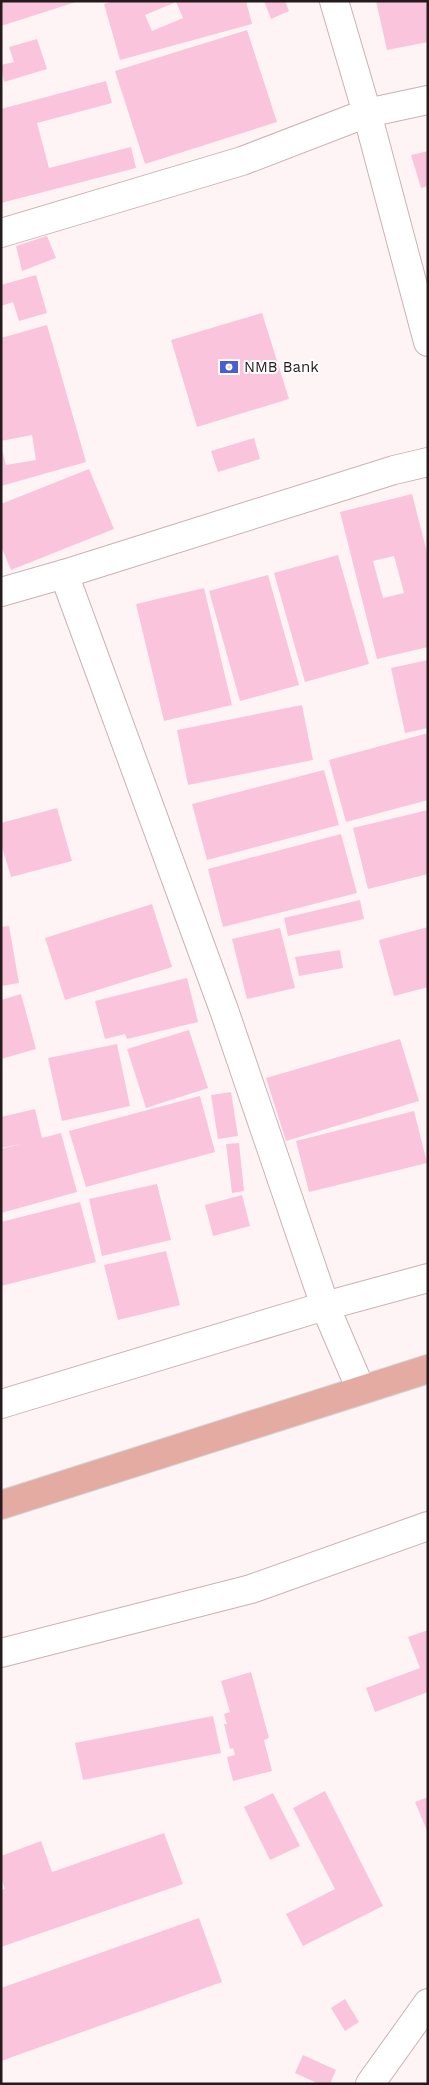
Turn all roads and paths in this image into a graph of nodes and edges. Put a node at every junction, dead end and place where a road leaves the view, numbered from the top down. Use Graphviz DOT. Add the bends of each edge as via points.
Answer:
graph roads {
  1 [pos="334,1"];
  2 [pos="428,100"];
  3 [pos="367,113"];
  4 [pos="1,233"];
  5 [pos="428,342"];
  6 [pos="428,462"];
  7 [pos="64,574"];
  8 [pos="1,592"];
  9 [pos="428,1278"];
  10 [pos="324,1306"];
  11 [pos="428,1369"];
  12 [pos="361,1390"];
  13 [pos="1,1404"];
  14 [pos="1,1505"];
  15 [pos="428,1526"];
  16 [pos="1,1653"];
  17 [pos="428,2002"];
  18 [pos="370,2084"];
  1 -- 3 [label="street"];
  2 -- 3 [label="street"];
  3 -- 4 [label="street" via="242,161"];
  3 -- 5 [label="street"];
  6 -- 7 [label="street"];
  7 -- 8 [label="street"];
  7 -- 10 [label="street" via="224,1010"];
  9 -- 10 [label="street"];
  10 -- 12 [label="street"];
  10 -- 13 [label="street"];
  11 -- 12 [label="main road"];
  12 -- 14 [label="main road"];
  15 -- 16 [label="street" via="251,1589"];
  17 -- 18 [label="street"];
}
